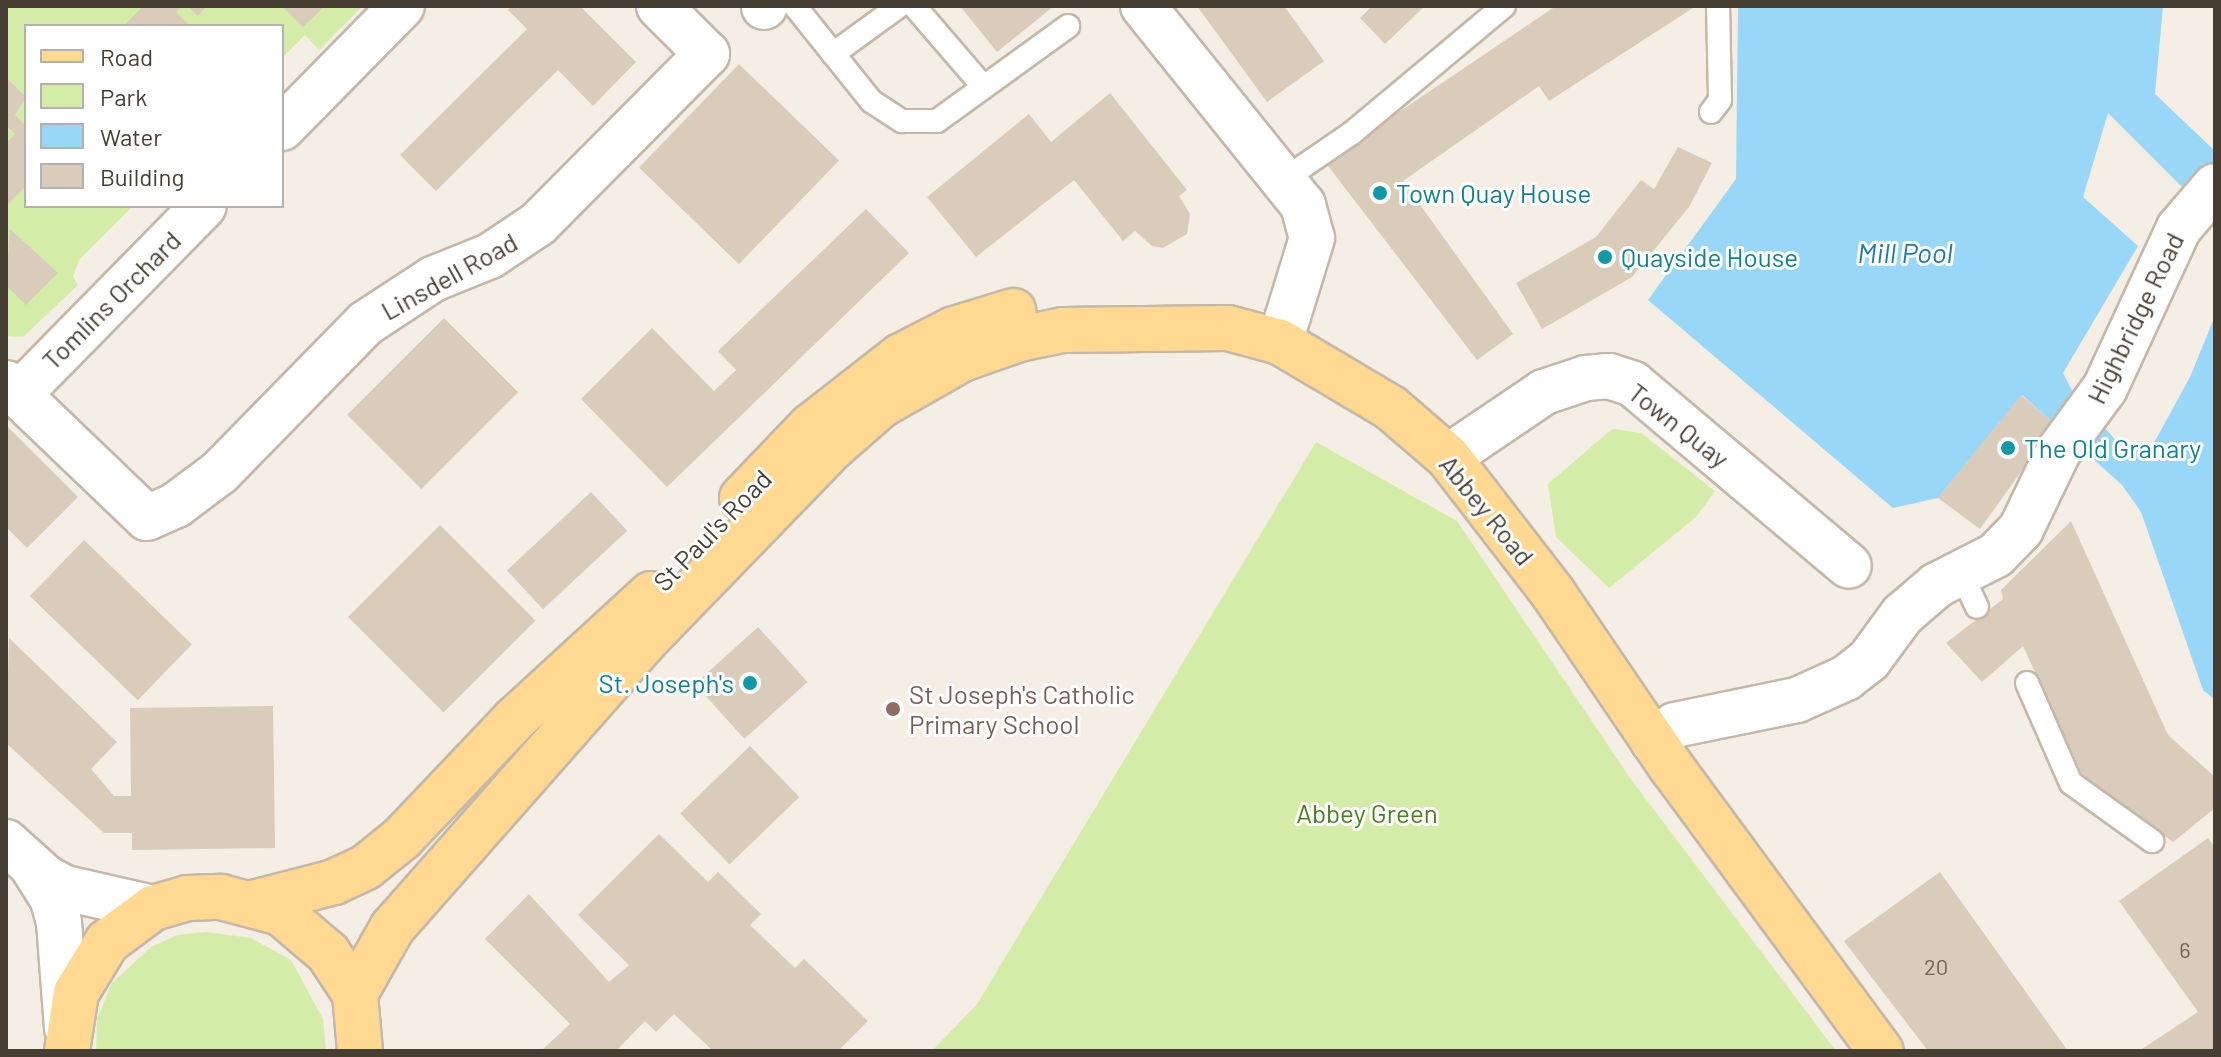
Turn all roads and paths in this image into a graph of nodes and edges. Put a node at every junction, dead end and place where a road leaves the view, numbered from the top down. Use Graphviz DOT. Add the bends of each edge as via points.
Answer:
graph roads {
  1 [pos="402,6"];
  2 [pos="659,6"];
  3 [pos="795,6"];
  4 [pos="899,6"];
  5 [pos="914,6"];
  6 [pos="1143,6"];
  7 [pos="1504,6"];
  8 [pos="1718,6"];
  9 [pos="1068,26"];
  10 [pos="833,54"];
  11 [pos="982,85"];
  12 [pos="1711,112"];
  13 [pos="284,126"];
  14 [pos="1286,178"];
  15 [pos="2203,198"];
  16 [pos="202,208"];
  17 [pos="1228,328"];
  18 [pos="1280,342"];
  19 [pos="12,389"];
  20 [pos="1448,457"];
  21 [pos="1849,566"];
  22 [pos="2027,683"];
  23 [pos="1653,741"];
  24 [pos="2152,841"];
  25 [pos="19,854"];
  26 [pos="253,903"];
  27 [pos="153,908"];
  28 [pos="355,994"];
  29 [pos="67,1040"];
  30 [pos="360,1051"];
  31 [pos="1881,1051"];
  1 -- 13 [label="street"];
  2 -- 19 [label="street, Linsdell Road" via="707,54 538,224 490,256 433,279 366,323 219,473 176,505 147,518"];
  3 -- 10 [label="lane"];
  4 -- 10 [label="lane"];
  5 -- 11 [label="lane"];
  6 -- 14 [label="street"];
  7 -- 14 [label="lane" via="1352,133"];
  8 -- 12 [label="lane" via="1720,100"];
  9 -- 11 [label="lane"];
  10 -- 11 [label="lane" via="871,101 902,121 937,121"];
  14 -- 18 [label="street" via="1303,205 1312,238"];
  15 -- 23 [label="street, Highbridge Road" via="2138,309 2098,400 2058,452 2021,529 1996,555 1959,589 1902,615 1869,660 1846,678 1797,700 1675,725"];
  16 -- 19 [label="street, Tomlins Orchard"];
  17 -- 18 [label="main road, St Paul's Road"];
  17 -- 26 [label="main road, St Paul's Road" via="1189,302 1061,303 954,329 901,356 811,426 626,621 514,720 402,838 366,867 334,882"];
  17 -- 28 [label="main road, St Paul's Road" via="1063,330 1019,339 962,359 881,405 832,448 644,642 392,928"];
  18 -- 20 [label="main road, Abbey Road" via="1391,408"];
  20 -- 21 [label="street, Town Quay" via="1544,392 1609,376 1633,384"];
  20 -- 23 [label="main road, Abbey Road" via="1553,593"];
  22 -- 24 [label="lane" via="2071,783"];
  23 -- 31 [label="main road, Abbey Road"];
  25 -- 27 [label="street" via="65,888"];
  25 -- 29 [label="street" via="53,900 59,922"];
  26 -- 27 [label="main road, St Paul's Road" via="187,898"];
  26 -- 28 [label="main road, St Paul's Road" via="305,928"];
  27 -- 29 [label="main road, St Paul's Road" via="94,958 76,993"];
  28 -- 30 [label="main road"];
}
